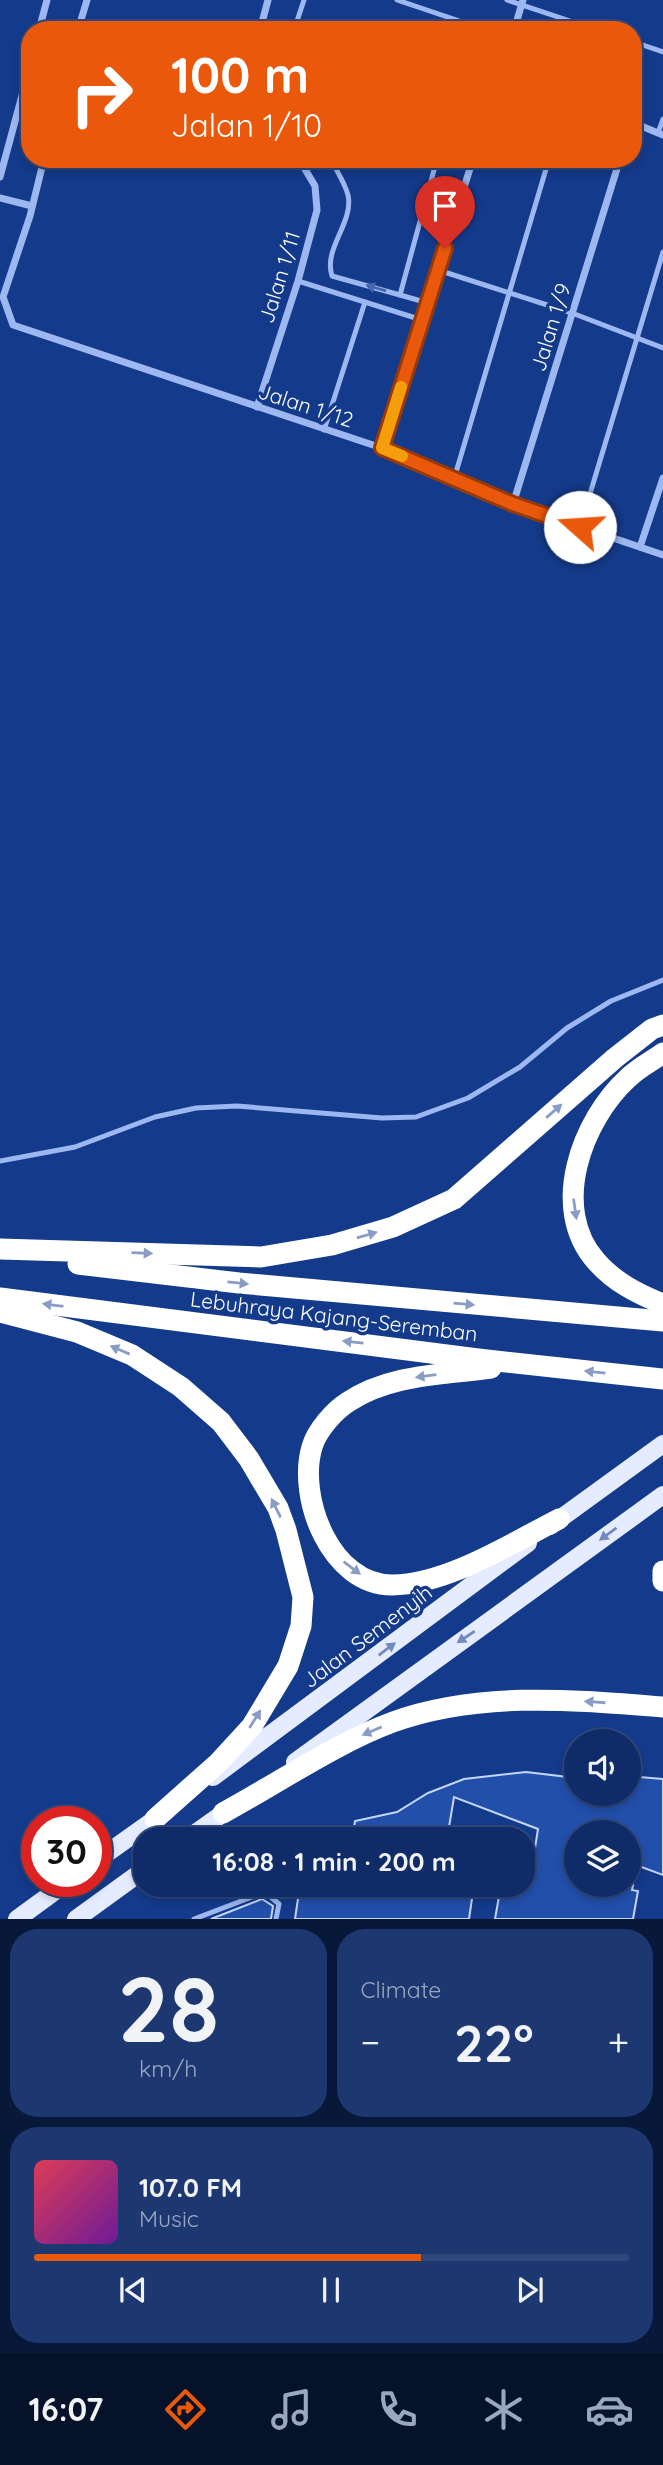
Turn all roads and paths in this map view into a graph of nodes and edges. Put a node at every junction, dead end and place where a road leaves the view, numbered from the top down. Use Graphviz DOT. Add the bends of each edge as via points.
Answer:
graph roads {
  1 [pos="47,0"];
  2 [pos="87,0"];
  3 [pos="268,0"];
  4 [pos="304,0"];
  5 [pos="397,0"];
  6 [pos="507,0"];
  7 [pos="522,2"];
  8 [pos="42,21"];
  9 [pos="81,21"];
  10 [pos="262,21"];
  11 [pos="297,21"];
  12 [pos="453,21"];
  13 [pos="517,21"];
  14 [pos="573,21"];
  15 [pos="642,45"];
  16 [pos="663,52"];
  17 [pos="21,99"];
  18 [pos="663,119"];
  19 [pos="642,126"];
  20 [pos="660,134"];
  21 [pos="42,168"];
  22 [pos="304,168"];
  23 [pos="335,168"];
  24 [pos="435,168"];
  25 [pos="470,168"];
  26 [pos="546,168"];
  27 [pos="617,168"];
  28 [pos="0,177"];
  29 [pos="0,198"];
  30 [pos="32,206"];
  31 [pos="663,252"];
  32 [pos="438,270"];
  33 [pos="298,281"];
  34 [pos="509,292"];
  35 [pos="400,295"];
  36 [pos="365,302"];
  37 [pos="428,303"];
  38 [pos="572,313"];
  39 [pos="422,320"];
  40 [pos="638,338"];
  41 [pos="663,348"];
  42 [pos="257,407"];
  43 [pos="324,430"];
  44 [pos="382,448"];
  45 [pos="663,478"];
  46 [pos="454,479"];
  47 [pos="513,504"];
  48 [pos="580,527"];
  49 [pos="640,547"];
  50 [pos="663,555"];
  51 [pos="663,980"];
  52 [pos="663,1025"];
  53 [pos="663,1053"];
  54 [pos="0,1161"];
  55 [pos="0,1251"];
  56 [pos="0,1298"];
  57 [pos="663,1304"];
  58 [pos="0,1312"];
  59 [pos="663,1321"];
  60 [pos="517,1363"];
  61 [pos="663,1379"];
  62 [pos="663,1444"];
  63 [pos="663,1495"];
  64 [pos="559,1519"];
  65 [pos="663,1571"];
  66 [pos="663,1581"];
  67 [pos="663,1707"];
  68 [pos="223,1813"];
  69 [pos="155,1819"];
  70 [pos="204,1827"];
  71 [pos="112,1850"];
  72 [pos="133,1878"];
  73 [pos="47,1897"];
  74 [pos="17,1919"];
  75 [pos="76,1919"];
  76 [pos="194,1919"];
  77 [pos="276,1919"];
  1 -- 8 [label="street"];
  2 -- 9 [label="street"];
  3 -- 10 [label="street"];
  4 -- 11 [label="lane"];
  5 -- 12 [label="lane"];
  6 -- 7 [label="lane"];
  7 -- 13 [label="street"];
  7 -- 14 [label="lane"];
  15 -- 16 [label="lane"];
  17 -- 28 [label="street"];
  18 -- 20 [label="lane"];
  19 -- 20 [label="street"];
  21 -- 30 [label="street"];
  22 -- 33 [label="street, Jalan 1/11" via="315,186 317,210"];
  35 -- 23 [label="lane, one-way" via="332,276 328,264 348,209 348,196"];
  24 -- 35 [label="lane"];
  25 -- 32 [label="street"];
  26 -- 34 [label="lane"];
  27 -- 38 [label="street, Jalan 1/9"];
  29 -- 30 [label="street"];
  30 -- 42 [label="street, Jalan 1/12" via="3,297 13,325"];
  31 -- 40 [label="lane"];
  32 -- 34 [label="lane"];
  32 -- 37 [label="street"];
  33 -- 36 [label="lane"];
  33 -- 42 [label="street, Jalan 1/11"];
  34 -- 38 [label="lane"];
  34 -- 46 [label="lane"];
  35 -- 37 [label="lane"];
  36 -- 39 [label="lane"];
  36 -- 43 [label="lane"];
  37 -- 39 [label="street"];
  38 -- 40 [label="lane"];
  38 -- 47 [label="street, Jalan 1/9"];
  39 -- 44 [label="street"];
  40 -- 41 [label="lane"];
  40 -- 48 [label="lane"];
  42 -- 43 [label="street, Jalan 1/12"];
  43 -- 44 [label="street, Jalan 1/12"];
  44 -- 46 [label="street, Jalan 1/12"];
  45 -- 49 [label="street"];
  46 -- 47 [label="street, Jalan 1/12"];
  47 -- 48 [label="street, Jalan 1/12"];
  48 -- 49 [label="street, Jalan 1/12"];
  49 -- 50 [label="street, Jalan 1/12"];
  51 -- 54 [label="lane" via="611,1001 567,1028 520,1067 468,1098 416,1117 237,1106 196,1108 155,1116 75,1147"];
  55 -- 52 [label="highway, one-way" via="261,1257 332,1245 393,1227 454,1199 615,1058"];
  53 -- 57 [label="highway, one-way" via="627,1078 595,1120 575,1165 572,1207 580,1236 595,1261 629,1290"];
  55 -- 59 [label="highway, Lebuhraya Kajang-Seremban, one-way" via="252,1284"];
  60 -- 56 [label="highway, Lebuhraya Kajang-Seremban, one-way"];
  69 -- 58 [label="highway, one-way" via="218,1763 251,1726 288,1666 301,1626 303,1597 297,1565 278,1508 249,1459 221,1422 181,1387 132,1354 88,1336"];
  61 -- 60 [label="highway, Lebuhraya Kajang-Seremban, one-way"];
  60 -- 64 [label="highway, one-way" via="412,1378 348,1402 327,1421 312,1446 314,1516 327,1546 347,1566 369,1581 391,1586 460,1568"];
  62 -- 64 [label="main road, Jalan Semenyih"];
  63 -- 68 [label="main road, one-way"];
  69 -- 64 [label="main road, Jalan Semenyih, one-way"];
  65 -- 66 [label="highway"];
  67 -- 68 [label="highway, one-way" via="558,1699 446,1708 346,1742"];
  68 -- 70 [label="main road"];
  69 -- 71 [label="main road, Jalan Semenyih"];
  72 -- 75 [label="main road"];
  73 -- 74 [label="main road"];
  76 -- 77 [label="lane" via="265,1892 279,1904"];
}
